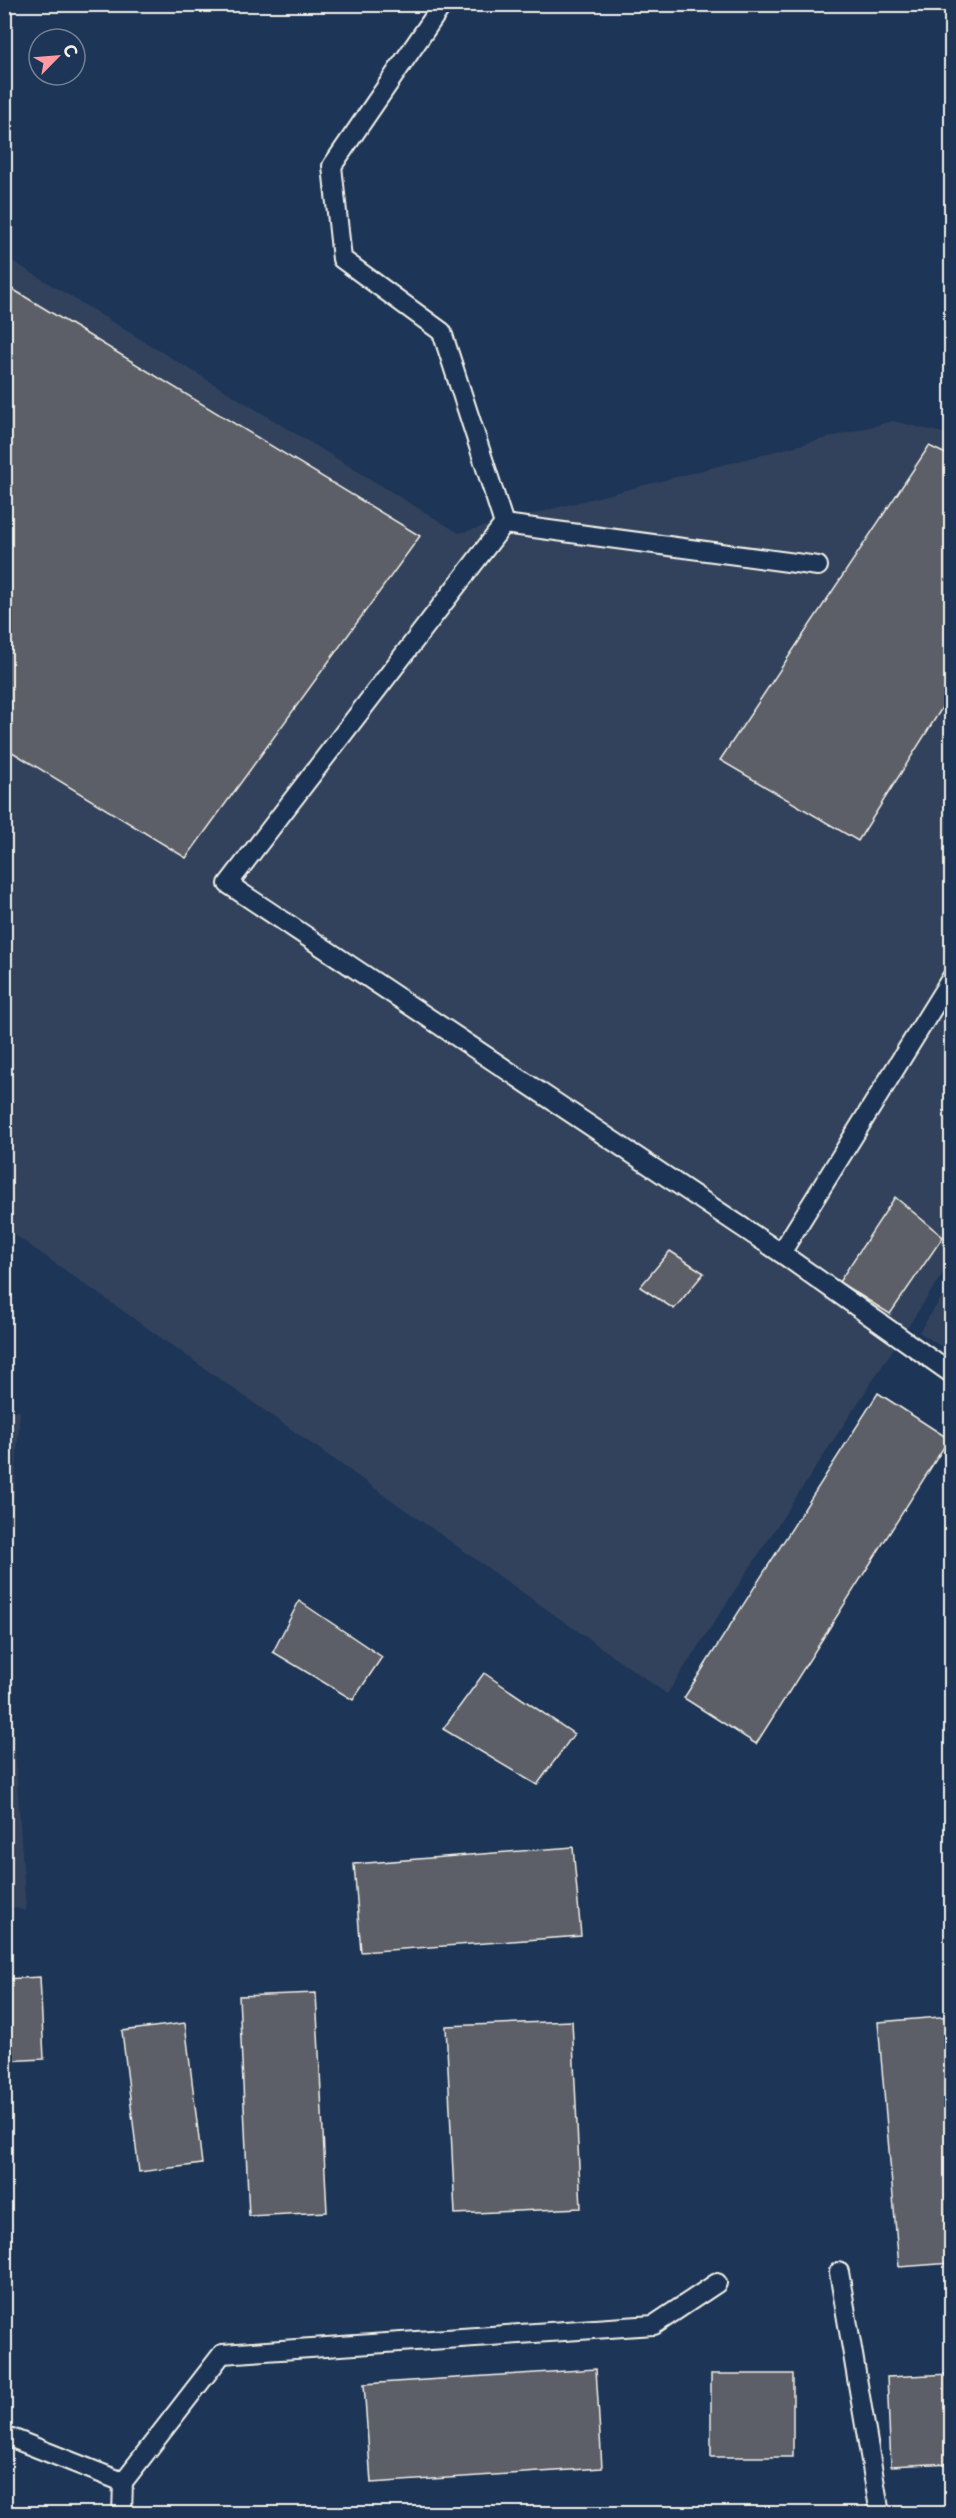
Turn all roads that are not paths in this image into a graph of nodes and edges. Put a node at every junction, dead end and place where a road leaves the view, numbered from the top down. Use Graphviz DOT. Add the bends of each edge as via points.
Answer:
graph roads {
  1 [pos="443,4"];
  2 [pos="504,524"];
  3 [pos="818,566"];
  4 [pos="951,976"];
  5 [pos="781,1253"];
  6 [pos="951,1374"];
  7 [pos="839,2272"];
  8 [pos="717,2283"];
  9 [pos="4,2435"];
  10 [pos="123,2482"];
  11 [pos="122,2514"];
  12 [pos="880,2514"];
  1 -- 2 [label="lane" via="332,166 342,259 442,332"];
  2 -- 3 [label="lane"];
  2 -- 5 [label="lane" via="228,884"];
  4 -- 5 [label="lane"];
  5 -- 6 [label="lane"];
  7 -- 12 [label="lane"];
  8 -- 10 [label="lane" via="654,2325 222,2354"];
  9 -- 10 [label="lane"];
  10 -- 11 [label="lane"];
}
